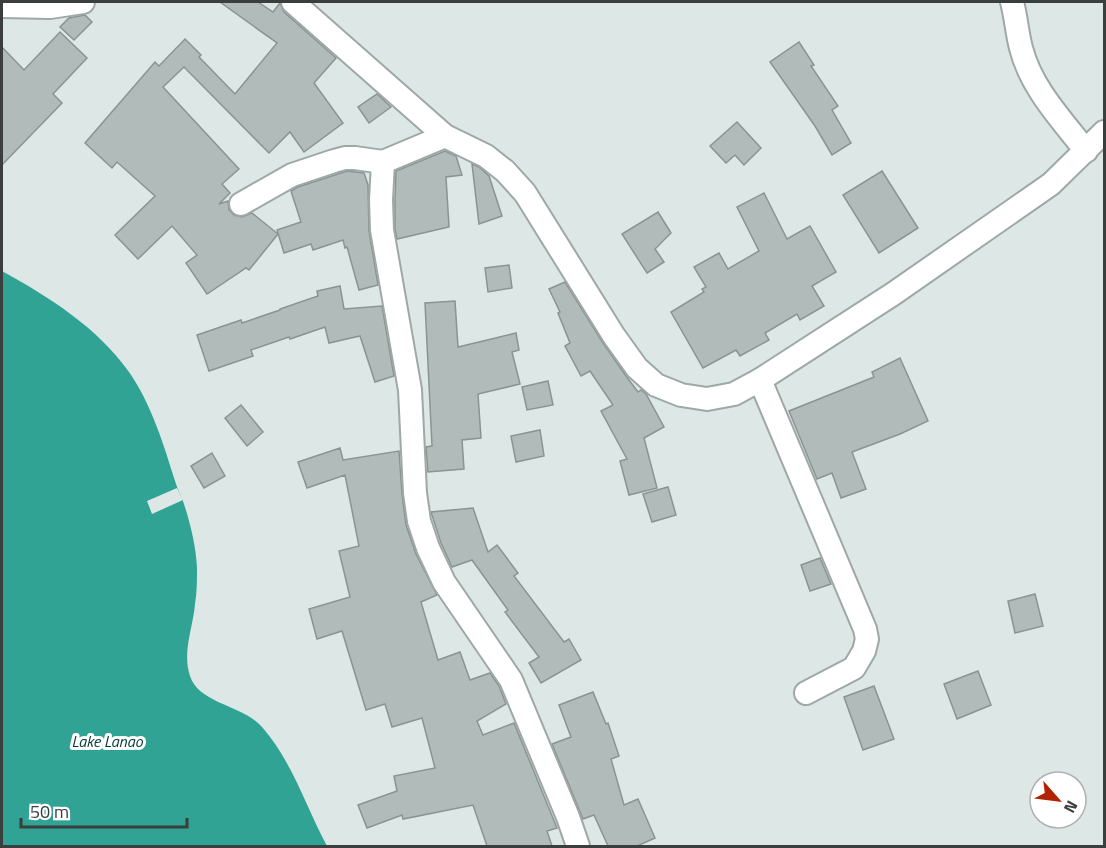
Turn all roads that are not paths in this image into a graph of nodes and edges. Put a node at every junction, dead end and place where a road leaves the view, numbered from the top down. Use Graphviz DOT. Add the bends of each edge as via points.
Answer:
graph roads {
  1 [pos="83,2"];
  2 [pos="292,2"];
  3 [pos="1012,2"];
  4 [pos="2,6"];
  5 [pos="1104,132"];
  6 [pos="445,136"];
  7 [pos="1086,151"];
  8 [pos="383,162"];
  9 [pos="241,204"];
  10 [pos="760,380"];
  11 [pos="806,693"];
  12 [pos="578,846"];
  1 -- 4 [label="street" via="50,7"];
  2 -- 6 [label="street"];
  3 -- 7 [label="street" via="1021,49 1032,78"];
  5 -- 7 [label="street"];
  6 -- 8 [label="street"];
  6 -- 10 [label="street" via="486,156 525,193 614,336 637,368 656,385 681,395 707,399 734,394"];
  7 -- 10 [label="street" via="1051,184"];
  8 -- 9 [label="street" via="345,158 324,164 292,175"];
  8 -- 12 [label="street" via="382,230 410,390 419,521 444,582 511,681"];
  10 -- 11 [label="street" via="867,639 854,668"];
}
